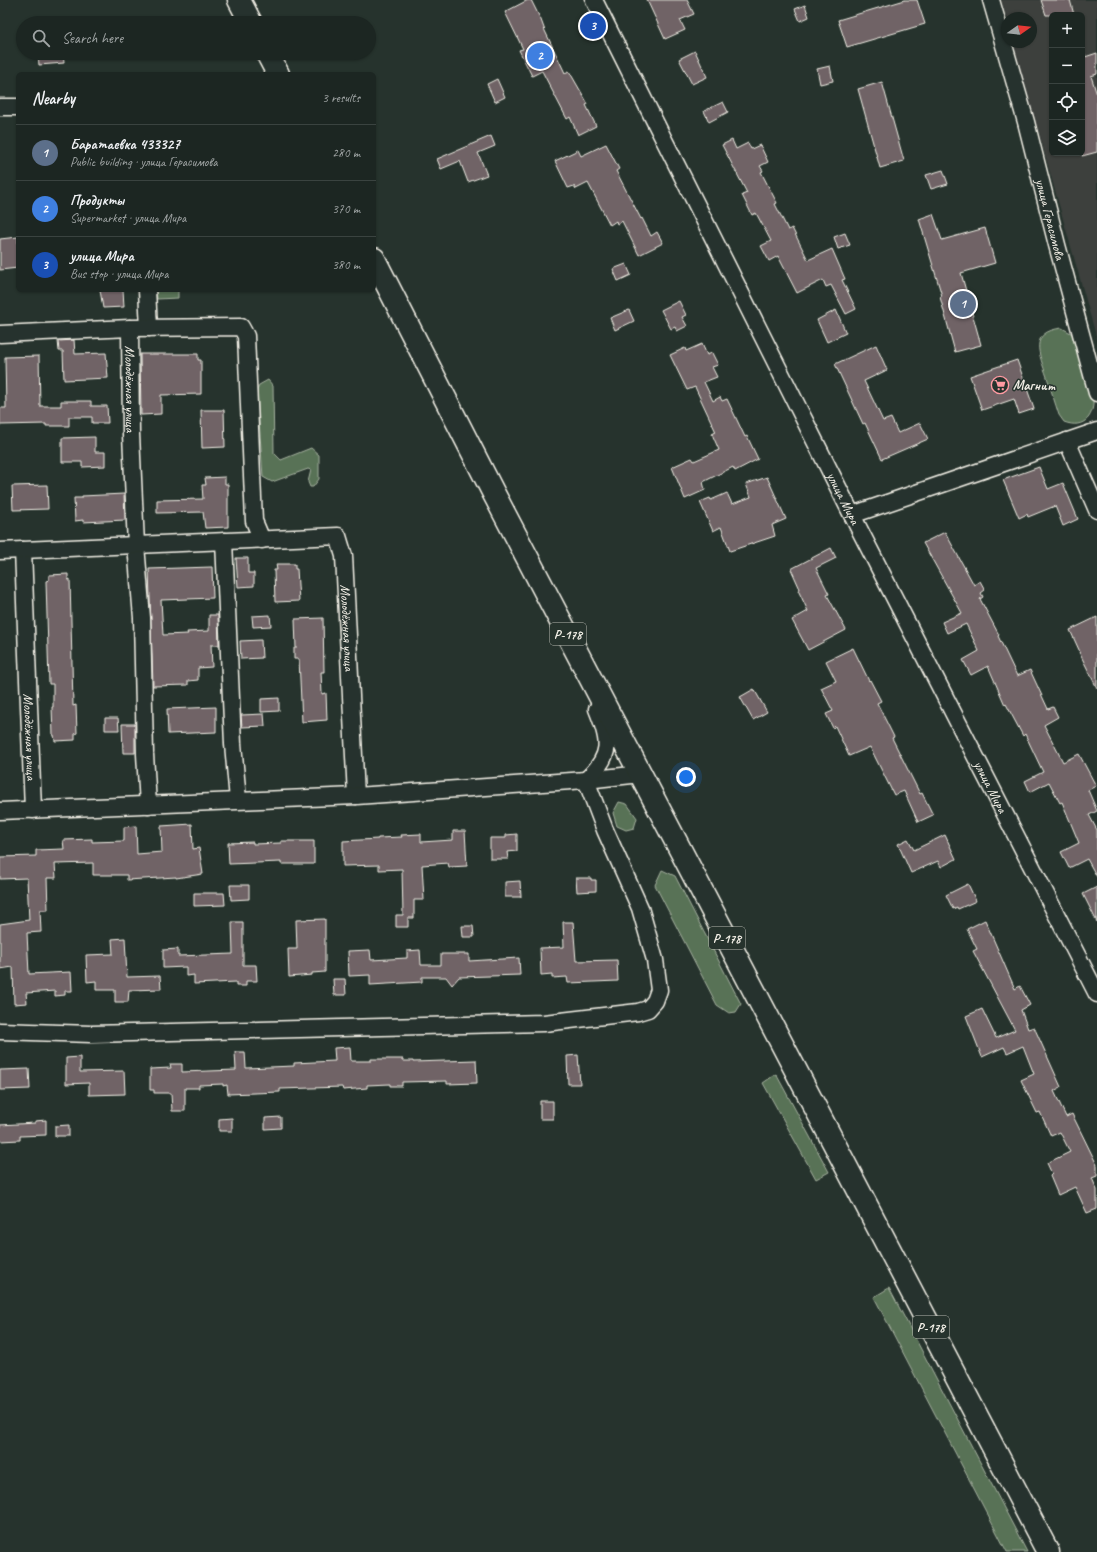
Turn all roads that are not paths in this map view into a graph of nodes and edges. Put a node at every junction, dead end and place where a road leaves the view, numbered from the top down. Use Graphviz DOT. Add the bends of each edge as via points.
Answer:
graph roads {
  1 [pos="239,0"];
  2 [pos="991,0"];
  3 [pos="600,3"];
  4 [pos="247,16"];
  5 [pos="271,60"];
  6 [pos="277,72"];
  7 [pos="0,107"];
  8 [pos="16,107"];
  9 [pos="376,264"];
  10 [pos="147,292"];
  11 [pos="130,328"];
  12 [pos="149,328"];
  13 [pos="0,334"];
  14 [pos="1097,393"];
  15 [pos="1097,431"];
  16 [pos="1066,441"];
  17 [pos="1097,510"];
  18 [pos="852,515"];
  19 [pos="262,540"];
  20 [pos="224,541"];
  21 [pos="136,545"];
  22 [pos="23,550"];
  23 [pos="0,551"];
  24 [pos="571,640"];
  25 [pos="640,774"];
  26 [pos="586,780"];
  27 [pos="356,796"];
  28 [pos="238,800"];
  29 [pos="148,805"];
  30 [pos="33,810"];
  31 [pos="0,811"];
  32 [pos="1097,994"];
  33 [pos="0,1031"];
  34 [pos="1048,1552"];
  1 -- 4 [label="highway"];
  2 -- 14 [label="street, улица Герасимова" via="1026,122"];
  3 -- 18 [label="street, улица Мира"];
  5 -- 6 [label="highway"];
  7 -- 8 [label="street"];
  9 -- 24 [label="highway, Р-178"];
  10 -- 12 [label="street, Молодёжная улица"];
  11 -- 12 [label="street, Молодёжная улица"];
  11 -- 13 [label="street, Молодёжная улица"];
  11 -- 21 [label="street, Молодёжная улица"];
  12 -- 19 [label="street, Молодёжная улица" via="241,327 246,336 254,521"];
  15 -- 16 [label="street"];
  16 -- 17 [label="street"];
  16 -- 18 [label="street"];
  18 -- 32 [label="street, улица Мира"];
  19 -- 20 [label="street, Молодёжная улица"];
  19 -- 27 [label="street, Молодёжная улица" via="338,536 344,556"];
  20 -- 21 [label="street, Молодёжная улица"];
  20 -- 28 [label="street"];
  21 -- 22 [label="street, Молодёжная улица"];
  21 -- 29 [label="street, Молодёжная улица" via="142,618"];
  22 -- 23 [label="street, Молодёжная улица"];
  22 -- 30 [label="street, Молодёжная улица"];
  24 -- 25 [label="highway, Р-178"];
  24 -- 26 [label="street" via="604,727 607,744 605,757 599,768"];
  25 -- 26 [label="street"];
  25 -- 34 [label="highway, Р-178"];
  26 -- 27 [label="street"];
  26 -- 33 [label="street" via="640,908 655,960 659,990 655,1001 648,1009 544,1023 91,1034"];
  27 -- 28 [label="street"];
  28 -- 29 [label="street"];
  29 -- 30 [label="street"];
  30 -- 31 [label="street"];
}
